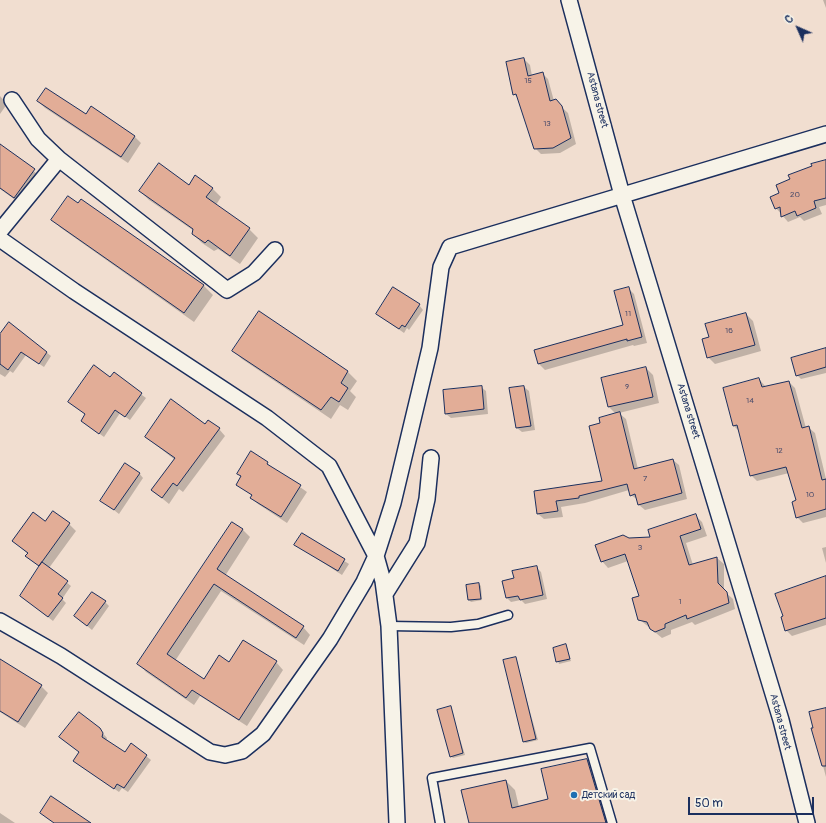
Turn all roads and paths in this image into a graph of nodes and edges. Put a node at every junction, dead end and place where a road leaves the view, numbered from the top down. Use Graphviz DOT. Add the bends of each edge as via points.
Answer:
graph roads {
  1 [pos="569,0"];
  2 [pos="12,100"];
  3 [pos="826,134"];
  4 [pos="59,159"];
  5 [pos="622,195"];
  6 [pos="0,231"];
  7 [pos="0,239"];
  8 [pos="275,250"];
  9 [pos="431,458"];
  10 [pos="376,556"];
  11 [pos="385,594"];
  12 [pos="508,615"];
  13 [pos="0,621"];
  14 [pos="389,626"];
  15 [pos="397,823"];
  16 [pos="440,823"];
  17 [pos="612,823"];
  18 [pos="807,823"];
  1 -- 5 [label="street, Astana street"];
  2 -- 4 [label="street" via="38,140"];
  3 -- 5 [label="street"];
  4 -- 6 [label="street"];
  4 -- 8 [label="street" via="227,290 254,273"];
  5 -- 10 [label="street" via="553,218 450,247 441,267 430,348 393,503"];
  5 -- 18 [label="street, Astana street" via="778,713"];
  7 -- 10 [label="street" via="267,418 329,466"];
  9 -- 11 [label="street" via="427,499 417,543"];
  10 -- 11 [label="street" via="384,581"];
  10 -- 13 [label="street" via="364,582 330,639 264,734 242,751 225,755 210,752 68,660"];
  11 -- 14 [label="street"];
  12 -- 14 [label="lane" via="478,624"];
  14 -- 15 [label="street"];
  16 -- 17 [label="lane" via="432,778 590,748"];
}
